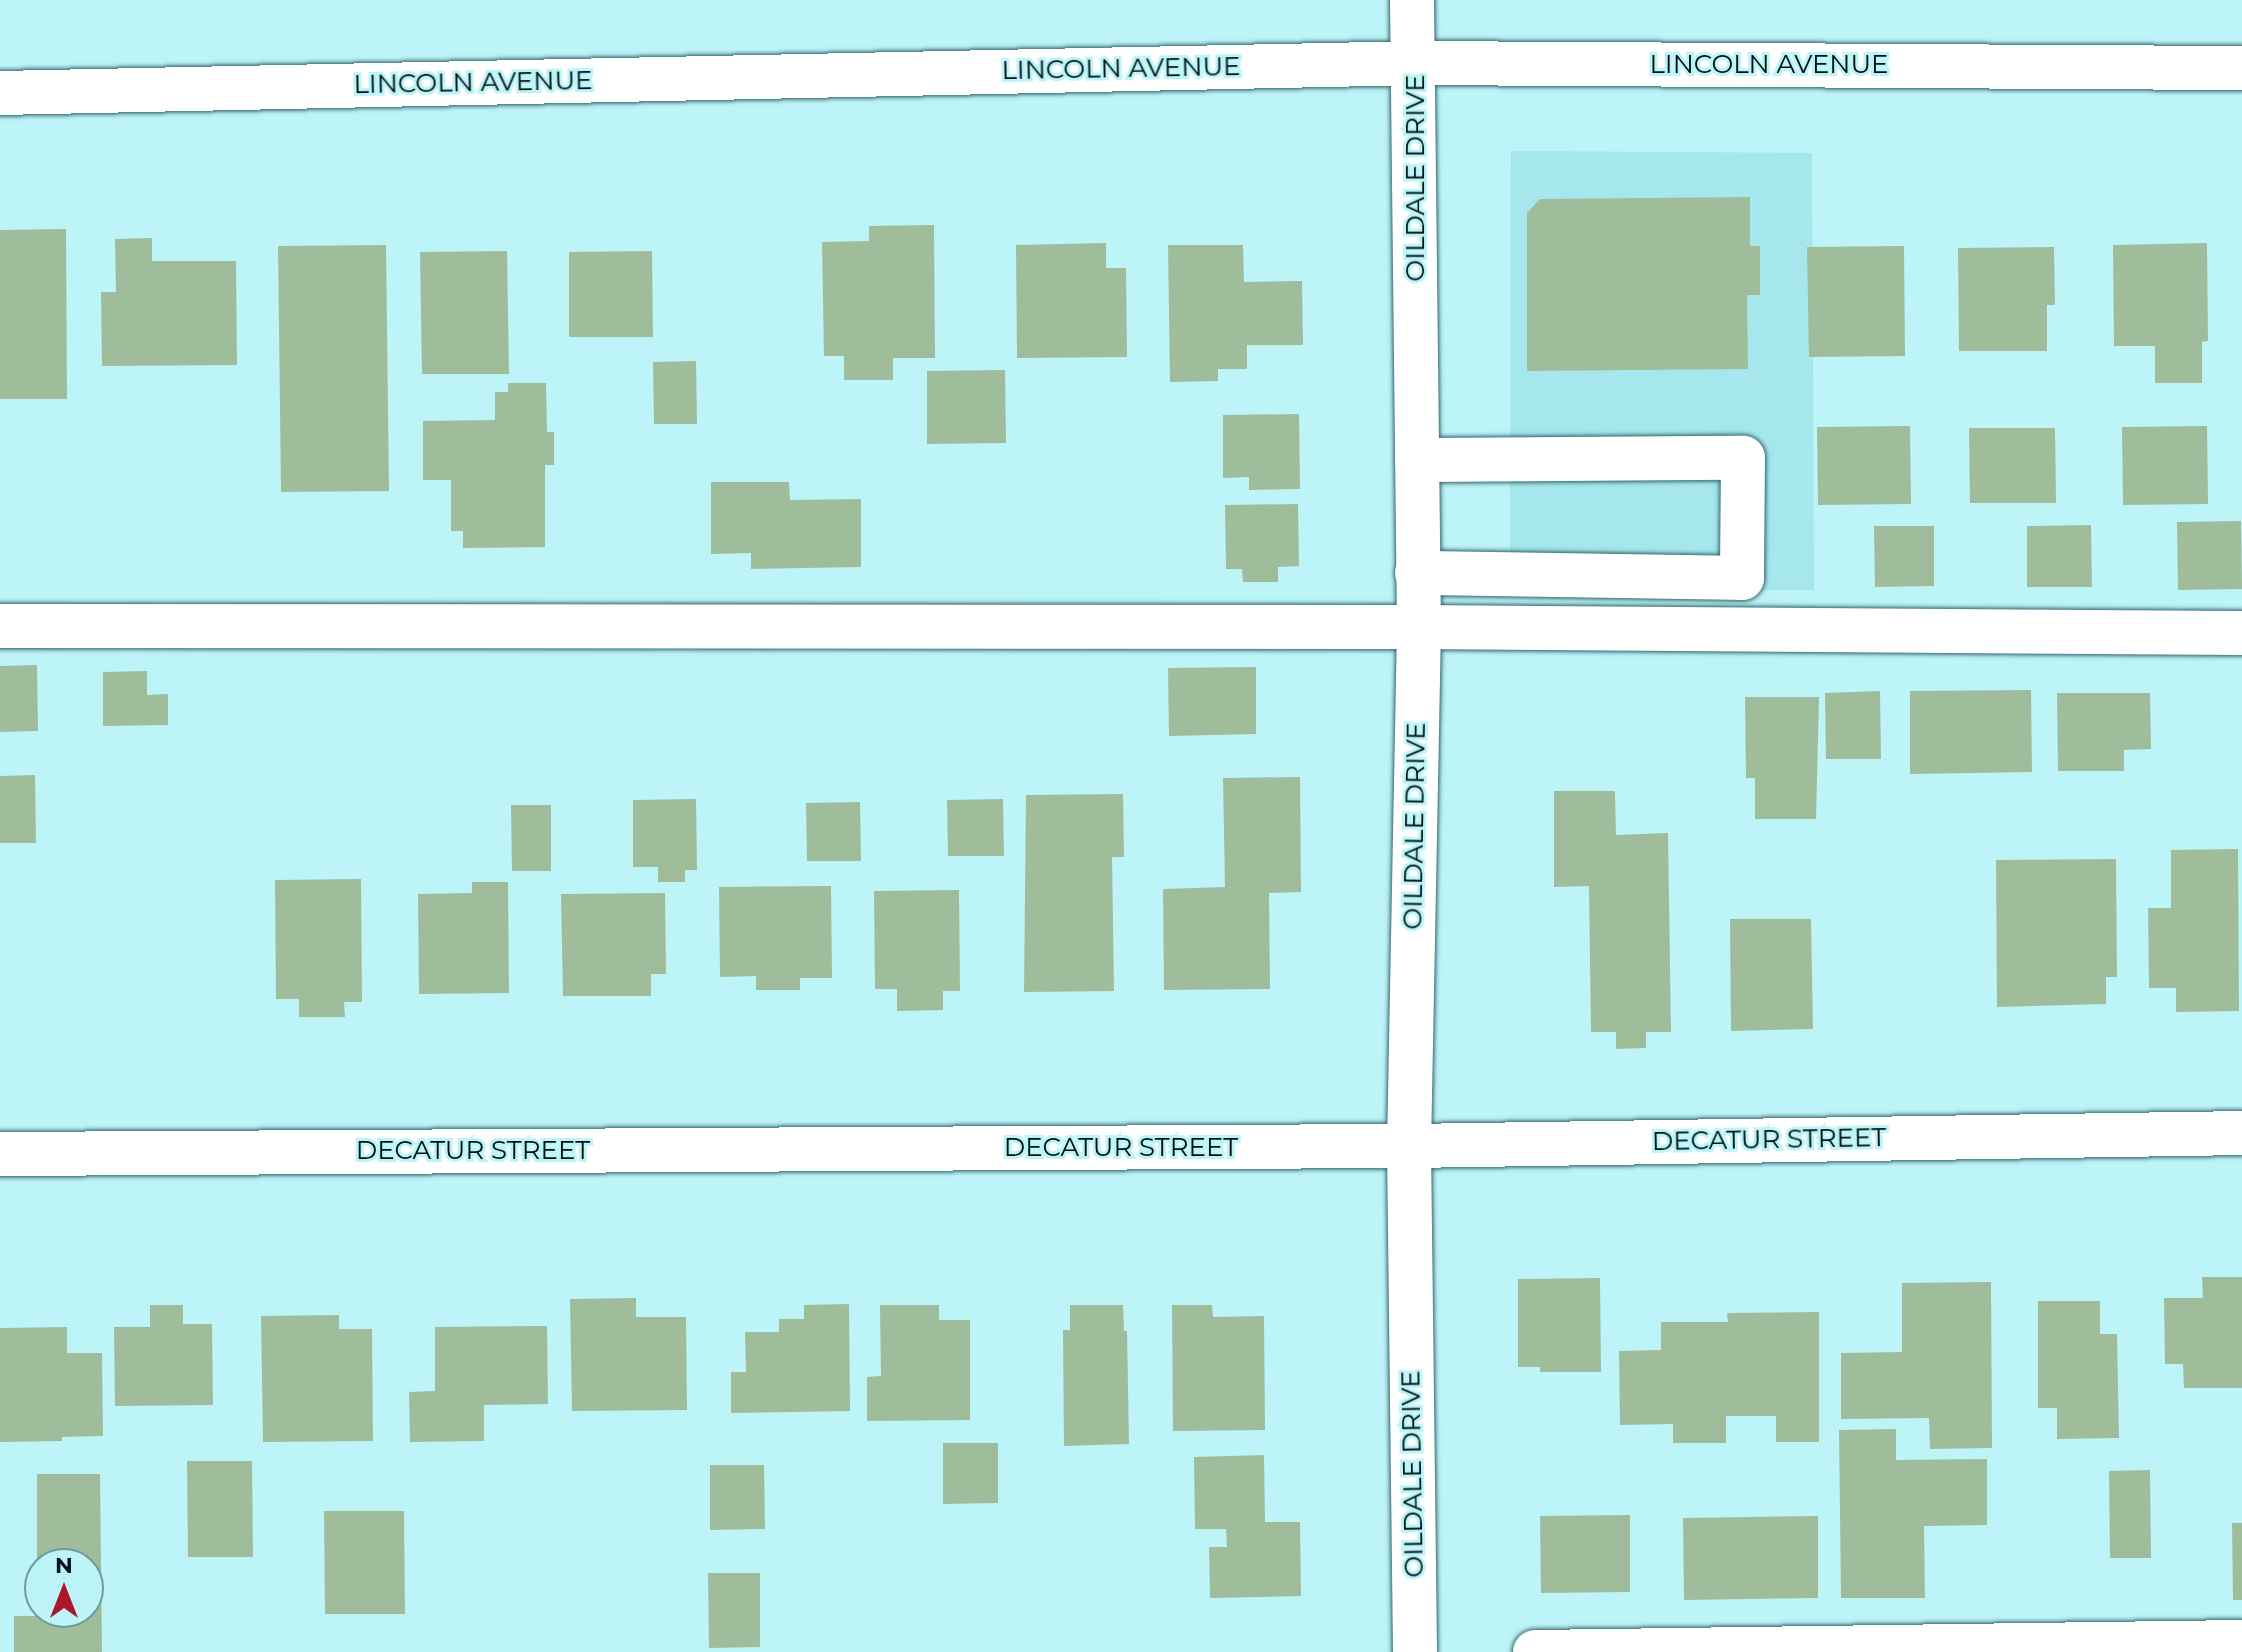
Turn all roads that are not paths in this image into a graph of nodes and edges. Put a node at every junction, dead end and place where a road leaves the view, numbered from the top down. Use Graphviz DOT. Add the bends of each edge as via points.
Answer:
graph roads {
  1 [pos="1412,0"];
  2 [pos="1415,63"];
  3 [pos="2242,68"];
  4 [pos="0,93"];
  5 [pos="1417,460"];
  6 [pos="1417,573"];
  7 [pos="0,626"];
  8 [pos="1419,627"];
  9 [pos="2242,633"];
  10 [pos="2242,1133"];
  11 [pos="1409,1146"];
  12 [pos="0,1154"];
  13 [pos="2242,1642"];
  14 [pos="1415,1652"];
  15 [pos="1535,1652"];
  1 -- 2 [label="street, OILDALE DRIVE"];
  2 -- 3 [label="street, LINCOLN AVENUE"];
  2 -- 4 [label="street, LINCOLN AVENUE"];
  2 -- 5 [label="street, OILDALE DRIVE"];
  5 -- 6 [label="street, OILDALE DRIVE"];
  5 -- 6 [label="street" via="1743,458 1742,578"];
  6 -- 8 [label="street, OILDALE DRIVE"];
  7 -- 8 [label="street"];
  8 -- 9 [label="street"];
  8 -- 11 [label="street, OILDALE DRIVE"];
  10 -- 11 [label="street, DECATUR STREET"];
  11 -- 12 [label="street, DECATUR STREET"];
  11 -- 14 [label="street, OILDALE DRIVE"];
  13 -- 15 [label="street"];
}
